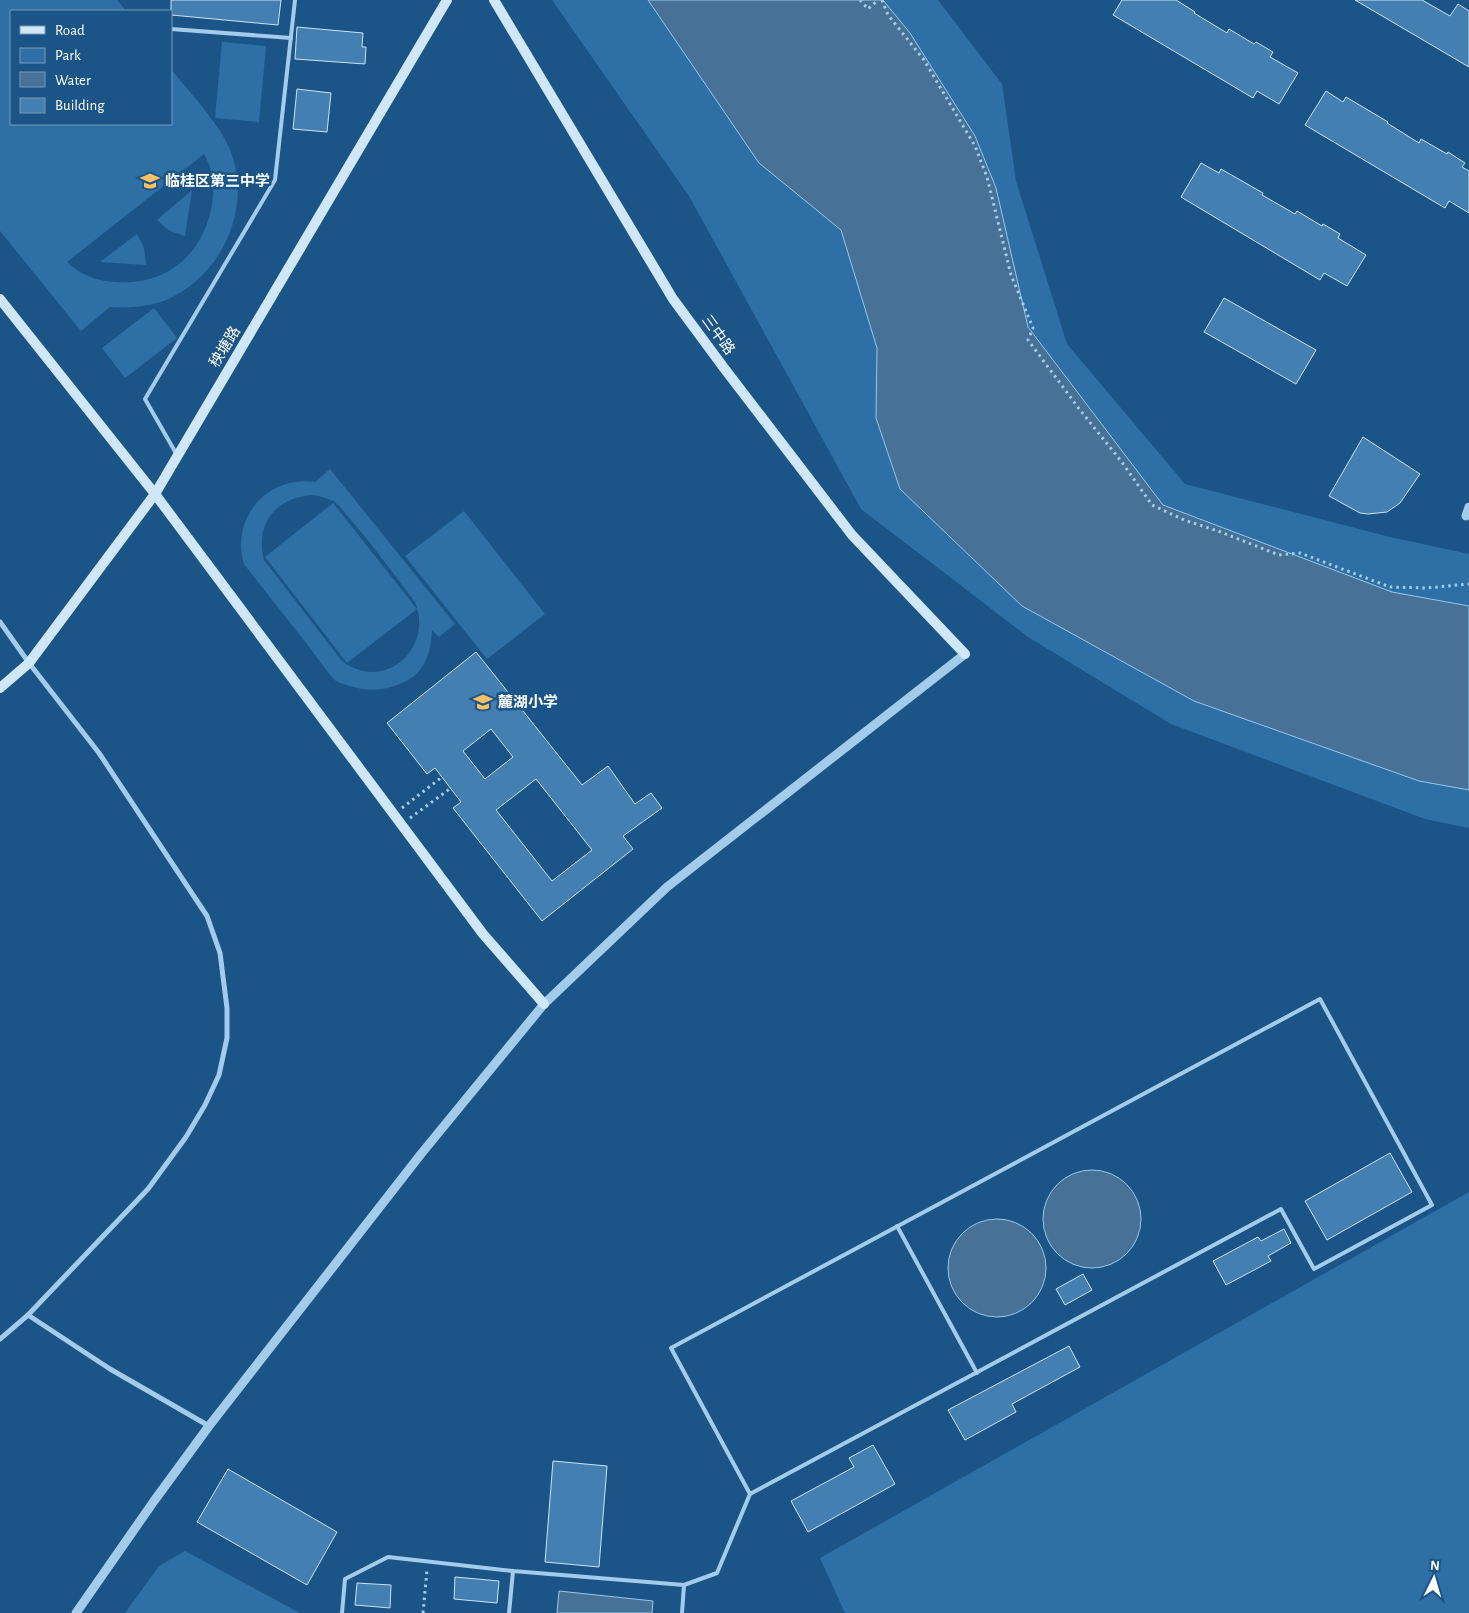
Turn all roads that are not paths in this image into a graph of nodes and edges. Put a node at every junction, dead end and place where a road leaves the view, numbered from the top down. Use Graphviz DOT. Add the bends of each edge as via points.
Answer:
graph roads {
  1 [pos="296,0"];
  2 [pos="447,0"];
  3 [pos="494,0"];
  4 [pos="172,28"];
  5 [pos="291,38"];
  6 [pos="0,299"];
  7 [pos="177,456"];
  8 [pos="155,494"];
  9 [pos="1469,507"];
  10 [pos="1466,516"];
  11 [pos="0,622"];
  12 [pos="965,654"];
  13 [pos="29,663"];
  14 [pos="0,688"];
  15 [pos="544,1004"];
  16 [pos="897,1226"];
  17 [pos="28,1315"];
  18 [pos="0,1340"];
  19 [pos="976,1372"];
  20 [pos="209,1426"];
  21 [pos="750,1494"];
  22 [pos="513,1571"];
  23 [pos="684,1585"];
  24 [pos="76,1613"];
  25 [pos="342,1613"];
  26 [pos="509,1613"];
  27 [pos="682,1613"];
  1 -- 5 [label="lane"];
  2 -- 7 [label="main road, 秧塘路"];
  3 -- 12 [label="main road, 三中路" via="672,299 852,536"];
  4 -- 5 [label="lane"];
  5 -- 7 [label="lane" via="275,180 145,399"];
  6 -- 8 [label="main road"];
  7 -- 8 [label="main road, 秧塘路"];
  8 -- 13 [label="main road, 秧塘路"];
  8 -- 15 [label="main road" via="483,934"];
  9 -- 10 [label="street"];
  11 -- 13 [label="street"];
  12 -- 15 [label="street" via="667,887"];
  13 -- 14 [label="main road, 秧塘路"];
  13 -- 17 [label="street" via="99,753 207,916 220,954 227,1038 219,1075 186,1137 148,1189"];
  15 -- 20 [label="street" via="421,1154"];
  16 -- 19 [label="lane"];
  16 -- 19 [label="lane" via="1320,999 1432,1205 1314,1269 1281,1209"];
  16 -- 21 [label="lane" via="671,1348"];
  17 -- 18 [label="street"];
  17 -- 20 [label="street" via="110,1369"];
  19 -- 21 [label="lane"];
  20 -- 24 [label="street"];
  21 -- 23 [label="lane" via="717,1573"];
  22 -- 23 [label="lane"];
  22 -- 25 [label="lane" via="388,1557 345,1578"];
  22 -- 26 [label="lane"];
  23 -- 27 [label="lane"];
}
